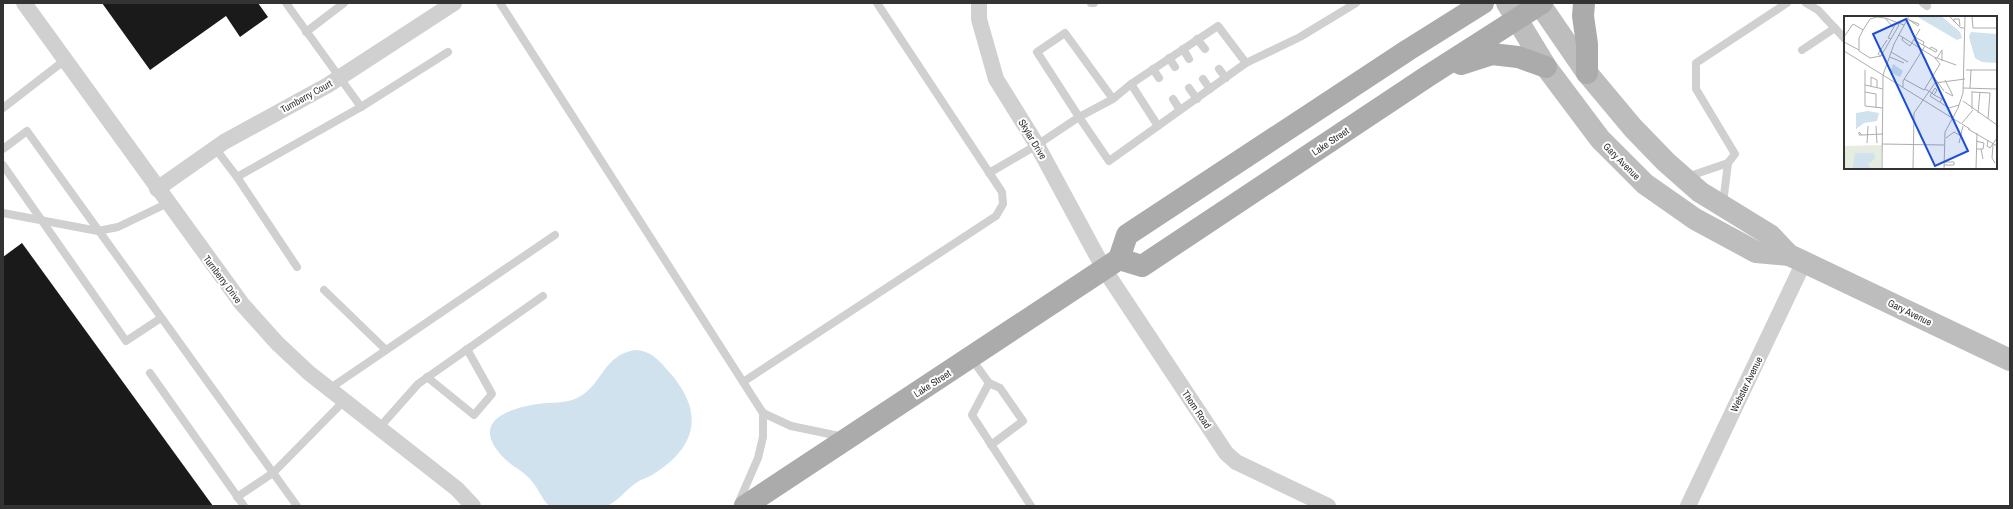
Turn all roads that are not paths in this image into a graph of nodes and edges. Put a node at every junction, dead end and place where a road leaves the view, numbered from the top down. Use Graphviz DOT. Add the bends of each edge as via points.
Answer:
graph roads {
  1 [pos="24,3"];
  2 [pos="286,3"];
  3 [pos="344,3"];
  4 [pos="454,3"];
  5 [pos="500,3"];
  6 [pos="877,3"];
  7 [pos="979,3"];
  8 [pos="1356,3"];
  9 [pos="1483,3"];
  10 [pos="1584,3"];
  11 [pos="1787,3"];
  12 [pos="1806,3"];
  13 [pos="1540,4"];
  14 [pos="1512,11"];
  15 [pos="1835,28"];
  16 [pos="306,32"];
  17 [pos="1844,38"];
  18 [pos="1197,39"];
  19 [pos="1183,49"];
  20 [pos="1204,49"];
  21 [pos="1802,50"];
  22 [pos="448,52"];
  23 [pos="1169,58"];
  24 [pos="1189,59"];
  25 [pos="65,60"];
  26 [pos="1246,63"];
  27 [pos="1175,67"];
  28 [pos="1546,67"];
  29 [pos="1153,69"];
  30 [pos="1219,69"];
  31 [pos="1587,73"];
  32 [pos="1428,76"];
  33 [pos="339,78"];
  34 [pos="1159,78"];
  35 [pos="1226,78"];
  36 [pos="1203,79"];
  37 [pos="1132,84"];
  38 [pos="1189,88"];
  39 [pos="1210,89"];
  40 [pos="1113,98"];
  41 [pos="1173,99"];
  42 [pos="1197,99"];
  43 [pos="361,107"];
  44 [pos="3,108"];
  45 [pos="1180,110"];
  46 [pos="1079,117"];
  47 [pos="1158,126"];
  48 [pos="1037,145"];
  49 [pos="215,148"];
  50 [pos="3,149"];
  51 [pos="1728,163"];
  52 [pos="3,165"];
  53 [pos="989,173"];
  54 [pos="237,177"];
  55 [pos="1682,178"];
  56 [pos="157,189"];
  57 [pos="168,203"];
  58 [pos="1722,206"];
  59 [pos="3,213"];
  60 [pos="41,219"];
  61 [pos="98,231"];
  62 [pos="555,235"];
  63 [pos="1796,258"];
  64 [pos="1112,264"];
  65 [pos="297,267"];
  66 [pos="324,290"];
  67 [pos="544,296"];
  68 [pos="161,318"];
  69 [pos="467,349"];
  70 [pos="386,350"];
  71 [pos="971,357"];
  72 [pos="2010,360"];
  73 [pos="150,373"];
  74 [pos="427,377"];
  75 [pos="743,382"];
  76 [pos="989,383"];
  77 [pos="329,389"];
  78 [pos="344,402"];
  79 [pos="763,413"];
  80 [pos="379,428"];
  81 [pos="848,438"];
  82 [pos="991,445"];
  83 [pos="273,473"];
  84 [pos="237,497"];
  85 [pos="244,506"];
  86 [pos="297,506"];
  87 [pos="473,506"];
  88 [pos="737,506"];
  89 [pos="745,506"];
  90 [pos="1031,506"];
  91 [pos="1328,506"];
  92 [pos="1688,506"];
  1 -- 25 [label="street, Turnberry Drive"];
  2 -- 16 [label="lane"];
  3 -- 16 [label="lane"];
  4 -- 33 [label="street, Turnberry Court"];
  5 -- 75 [label="lane"];
  6 -- 53 [label="lane"];
  7 -- 48 [label="street, Skylar Drive" via="979,19 996,79"];
  8 -- 26 [label="lane" via="1300,37"];
  9 -- 64 [label="main road" via="1127,235"];
  10 -- 31 [label="main road"];
  11 -- 51 [label="lane" via="1696,63 1696,89 1736,154"];
  12 -- 15 [label="lane" via="1818,10"];
  13 -- 14 [label="main road, Lake Street"];
  13 -- 31 [label="main road, Gary Avenue"];
  14 -- 28 [label="main road, Gary Avenue"];
  14 -- 32 [label="main road, Lake Street"];
  15 -- 17 [label="lane"];
  15 -- 21 [label="lane"];
  16 -- 33 [label="lane"];
  18 -- 19 [label="lane"];
  18 -- 20 [label="lane"];
  18 -- 26 [label="lane" via="1218,26"];
  19 -- 23 [label="lane"];
  19 -- 24 [label="lane"];
  22 -- 43 [label="lane"];
  23 -- 27 [label="lane"];
  23 -- 29 [label="lane"];
  25 -- 44 [label="lane"];
  25 -- 56 [label="street, Turnberry Drive"];
  26 -- 35 [label="lane"];
  28 -- 32 [label="main road" via="1518,57 1492,54"];
  28 -- 63 [label="main road, Gary Avenue" via="1600,138 1646,184 1695,219 1756,252"];
  29 -- 34 [label="lane"];
  29 -- 37 [label="lane"];
  30 -- 35 [label="lane"];
  31 -- 55 [label="main road, Gary Avenue" via="1633,128"];
  32 -- 64 [label="main road, Lake Street" via="1142,266"];
  33 -- 43 [label="lane"];
  33 -- 49 [label="street, Turnberry Court"];
  35 -- 39 [label="lane"];
  36 -- 39 [label="lane"];
  37 -- 40 [label="lane"];
  37 -- 47 [label="lane"];
  38 -- 42 [label="lane"];
  39 -- 42 [label="lane"];
  40 -- 46 [label="lane"];
  40 -- 46 [label="lane" via="1065,33 1037,52"];
  41 -- 45 [label="lane"];
  42 -- 45 [label="lane"];
  43 -- 54 [label="lane"];
  45 -- 47 [label="lane"];
  46 -- 47 [label="lane" via="1110,161"];
  46 -- 48 [label="lane"];
  48 -- 53 [label="lane"];
  48 -- 64 [label="street, Skylar Drive"];
  49 -- 54 [label="lane"];
  49 -- 56 [label="street, Turnberry Court"];
  50 -- 61 [label="lane" via="27,131"];
  51 -- 55 [label="lane"];
  51 -- 58 [label="lane"];
  52 -- 60 [label="lane"];
  53 -- 75 [label="lane" via="1002,192 1003,204 996,216"];
  54 -- 65 [label="lane"];
  55 -- 58 [label="main road, Gary Avenue"];
  56 -- 57 [label="street, Turnberry Drive"];
  57 -- 61 [label="lane" via="118,227"];
  57 -- 77 [label="street, Turnberry Drive" via="242,304 277,343"];
  58 -- 63 [label="main road, Gary Avenue" via="1770,235"];
  59 -- 60 [label="lane"];
  60 -- 61 [label="lane"];
  60 -- 68 [label="lane" via="126,341"];
  61 -- 68 [label="lane"];
  62 -- 70 [label="lane"];
  63 -- 72 [label="main road, Gary Avenue"];
  63 -- 92 [label="street, Webster Avenue"];
  64 -- 71 [label="main road, Lake Street"];
  64 -- 91 [label="street, Thorn Road" via="1226,453 1236,462"];
  66 -- 70 [label="lane"];
  67 -- 69 [label="lane"];
  68 -- 83 [label="lane"];
  69 -- 74 [label="lane"];
  69 -- 74 [label="lane" via="492,394 474,415"];
  70 -- 77 [label="lane"];
  71 -- 76 [label="lane"];
  71 -- 81 [label="main road, Lake Street"];
  73 -- 84 [label="lane"];
  74 -- 80 [label="lane"];
  75 -- 79 [label="lane"];
  76 -- 82 [label="lane" via="972,415"];
  76 -- 82 [label="lane" via="1000,388 1023,421"];
  77 -- 78 [label="street, Turnberry Drive"];
  78 -- 80 [label="street, Turnberry Drive"];
  78 -- 83 [label="lane"];
  79 -- 81 [label="lane" via="792,426"];
  79 -- 88 [label="lane" via="763,437 758,458"];
  80 -- 87 [label="street, Turnberry Drive" via="456,489"];
  81 -- 89 [label="main road, Lake Street"];
  82 -- 90 [label="lane"];
  83 -- 84 [label="lane"];
  83 -- 86 [label="lane"];
  84 -- 85 [label="lane"];
}
